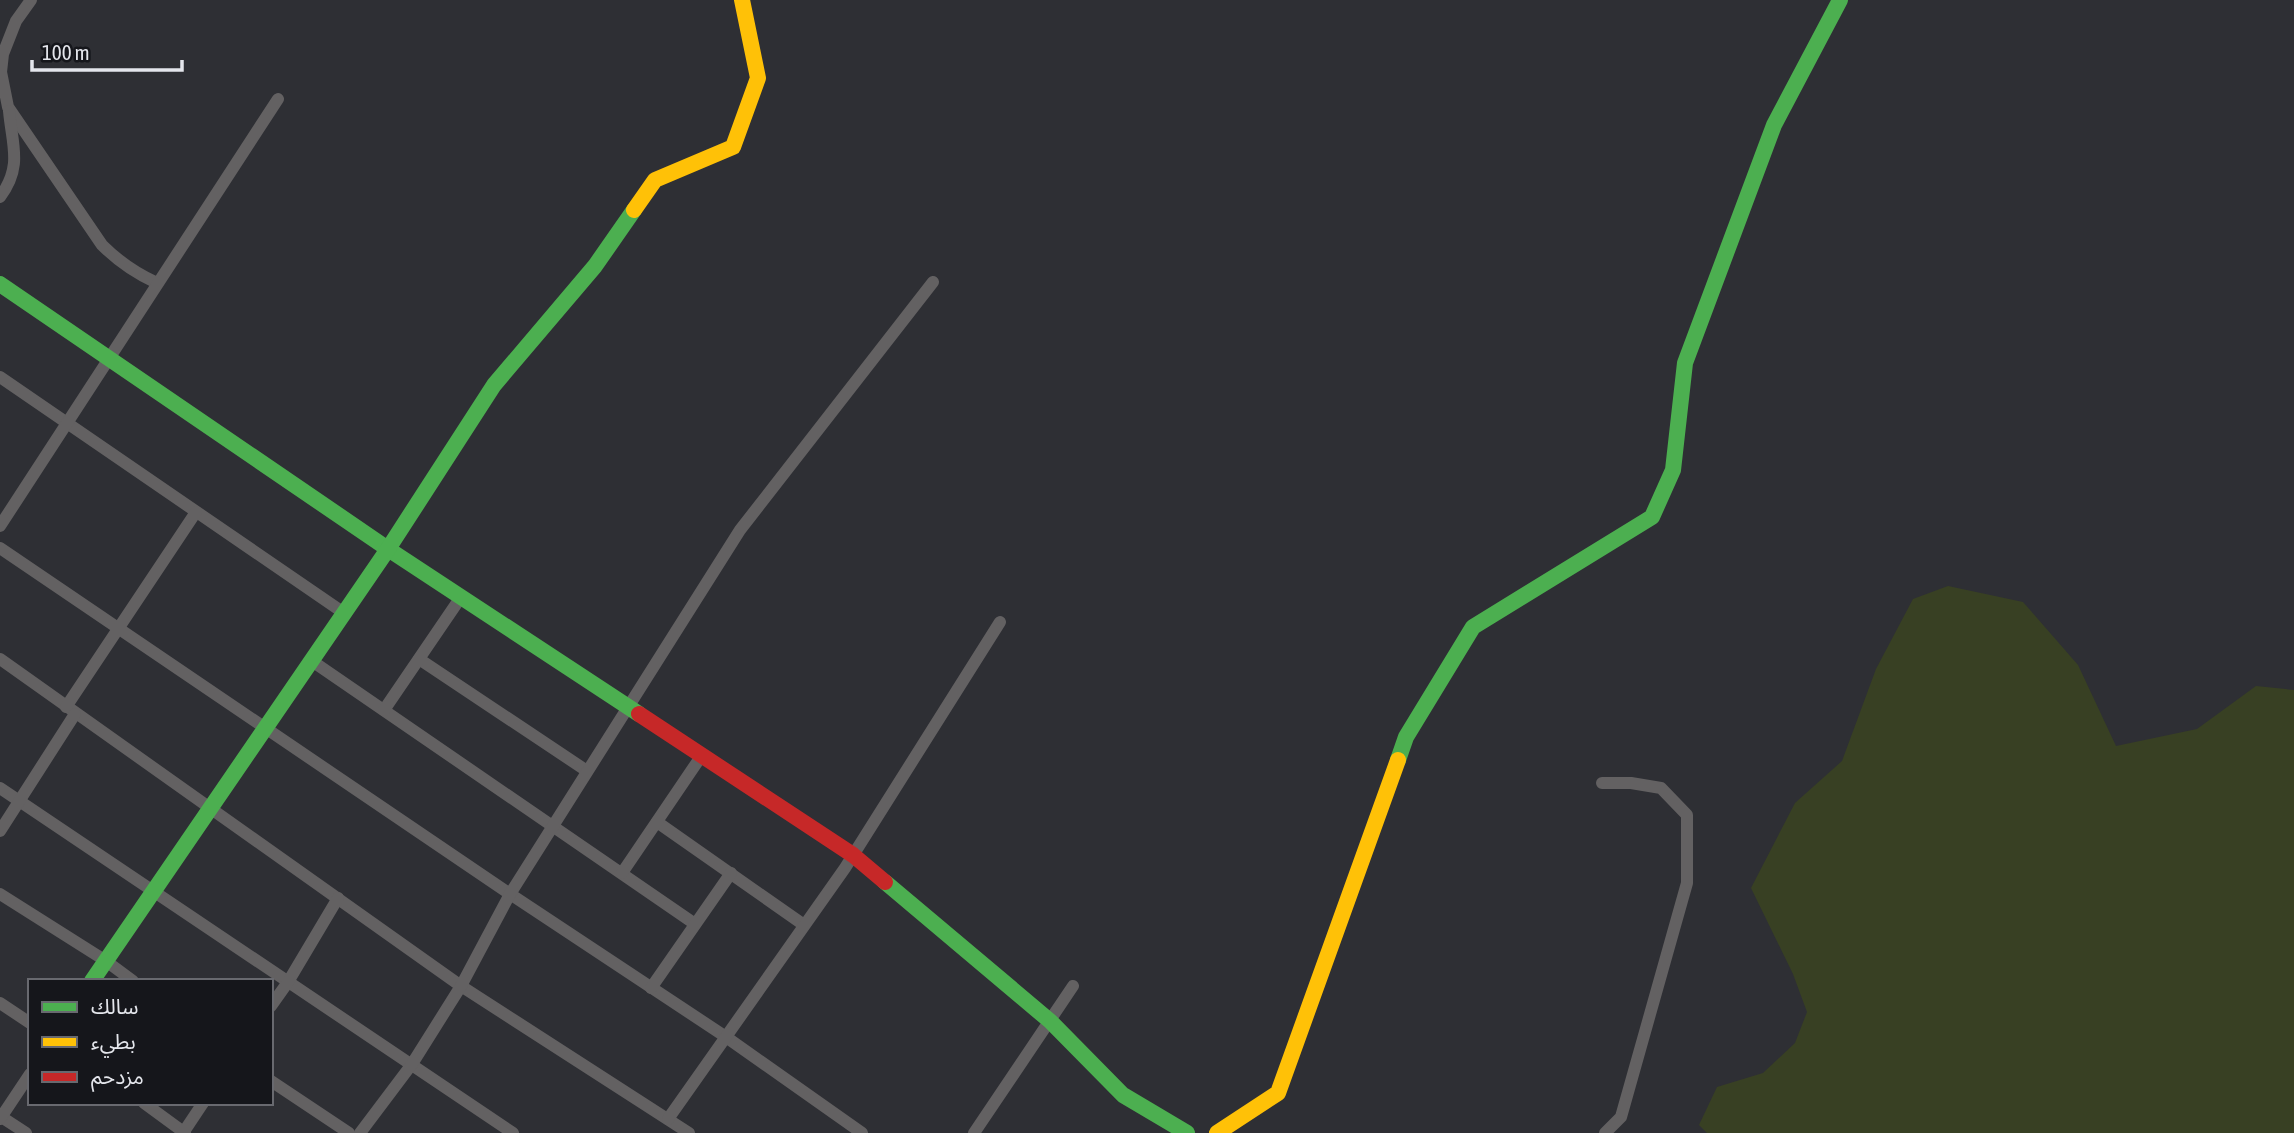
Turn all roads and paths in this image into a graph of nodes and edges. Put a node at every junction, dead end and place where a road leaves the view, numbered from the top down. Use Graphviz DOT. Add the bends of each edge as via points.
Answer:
graph roads {
  1 [pos="31,0"];
  2 [pos="743,0"];
  3 [pos="1840,0"];
  4 [pos="278,99"];
  5 [pos="8,107"];
  6 [pos="0,197"];
  7 [pos="933,282"];
  8 [pos="157,283"];
  9 [pos="0,284"];
  10 [pos="109,359"];
  11 [pos="0,377"];
  12 [pos="66,423"];
  13 [pos="196,512"];
  14 [pos="0,526"];
  15 [pos="0,548"];
  16 [pos="388,549"];
  17 [pos="461,597"];
  18 [pos="344,613"];
  19 [pos="1000,622"];
  20 [pos="118,628"];
  21 [pos="0,659"];
  22 [pos="419,659"];
  23 [pos="312,661"];
  24 [pos="627,706"];
  25 [pos="70,710"];
  26 [pos="384,710"];
  27 [pos="267,728"];
  28 [pos="702,755"];
  29 [pos="587,771"];
  30 [pos="1602,783"];
  31 [pos="0,788"];
  32 [pos="19,801"];
  33 [pos="212,808"];
  34 [pos="657,822"];
  35 [pos="553,826"];
  36 [pos="0,831"];
  37 [pos="853,855"];
  38 [pos="622,873"];
  39 [pos="731,873"];
  40 [pos="152,891"];
  41 [pos="0,894"];
  42 [pos="510,894"];
  43 [pos="338,898"];
  44 [pos="695,924"];
  45 [pos="804,925"];
  46 [pos="106,961"];
  47 [pos="93,979"];
  48 [pos="130,979"];
  49 [pos="288,982"];
  50 [pos="461,986"];
  51 [pos="1073,986"];
  52 [pos="651,988"];
  53 [pos="0,1003"];
  54 [pos="273,1003"];
  55 [pos="1050,1021"];
  56 [pos="28,1022"];
  57 [pos="726,1037"];
  58 [pos="412,1064"];
  59 [pos="28,1077"];
  60 [pos="273,1082"];
  61 [pos="147,1105"];
  62 [pos="202,1105"];
  63 [pos="0,1117"];
  64 [pos="667,1119"];
  65 [pos="184,1132"];
  66 [pos="26,1133"];
  67 [pos="349,1133"];
  68 [pos="360,1133"];
  69 [pos="513,1133"];
  70 [pos="689,1133"];
  71 [pos="862,1133"];
  72 [pos="974,1133"];
  73 [pos="1187,1133"];
  74 [pos="1217,1133"];
  75 [pos="1605,1133"];
  1 -- 5 [label="street" via="3,54 1,72"];
  2 -- 16 [label="street" via="758,78 733,147 655,180 595,266 494,385"];
  3 -- 74 [label="street" via="1774,125 1685,363 1673,470 1652,517 1473,627 1406,737 1278,1093"];
  4 -- 8 [label="street"];
  5 -- 6 [label="street" via="16,153 11,177"];
  5 -- 8 [label="street" via="102,245 136,274"];
  7 -- 24 [label="street" via="740,530"];
  8 -- 10 [label="street"];
  9 -- 10 [label="street"];
  10 -- 12 [label="street"];
  10 -- 16 [label="street"];
  11 -- 12 [label="street"];
  12 -- 13 [label="street"];
  12 -- 14 [label="street"];
  13 -- 18 [label="street"];
  13 -- 20 [label="street"];
  15 -- 20 [label="street"];
  16 -- 17 [label="street"];
  16 -- 18 [label="street"];
  17 -- 22 [label="street"];
  17 -- 24 [label="street"];
  18 -- 23 [label="street"];
  19 -- 37 [label="street"];
  20 -- 25 [label="street"];
  20 -- 27 [label="street"];
  21 -- 25 [label="street"];
  22 -- 26 [label="street"];
  22 -- 29 [label="street"];
  23 -- 26 [label="street"];
  23 -- 27 [label="street"];
  24 -- 28 [label="street"];
  24 -- 29 [label="street"];
  25 -- 32 [label="street"];
  25 -- 33 [label="street"];
  26 -- 35 [label="street"];
  27 -- 33 [label="street"];
  27 -- 42 [label="street"];
  28 -- 34 [label="street"];
  28 -- 37 [label="street"];
  29 -- 35 [label="street"];
  30 -- 75 [label="street" via="1661,788 1687,815 1687,883 1621,1117"];
  31 -- 32 [label="street"];
  32 -- 36 [label="street"];
  32 -- 40 [label="street"];
  33 -- 40 [label="street"];
  33 -- 43 [label="street"];
  34 -- 38 [label="street"];
  34 -- 39 [label="street"];
  35 -- 38 [label="street"];
  35 -- 42 [label="street"];
  37 -- 45 [label="street"];
  37 -- 55 [label="street"];
  38 -- 44 [label="street"];
  39 -- 44 [label="street"];
  39 -- 45 [label="street"];
  40 -- 46 [label="street"];
  40 -- 49 [label="street"];
  41 -- 46 [label="street"];
  42 -- 50 [label="street"];
  42 -- 52 [label="street"];
  43 -- 49 [label="street"];
  43 -- 50 [label="street"];
  44 -- 52 [label="street"];
  45 -- 57 [label="street"];
  46 -- 47 [label="street"];
  46 -- 48 [label="street"];
  49 -- 54 [label="street"];
  49 -- 58 [label="street"];
  50 -- 58 [label="street"];
  50 -- 64 [label="street"];
  51 -- 55 [label="street"];
  52 -- 57 [label="street"];
  53 -- 56 [label="street"];
  55 -- 72 [label="street"];
  55 -- 73 [label="street" via="1123,1096"];
  57 -- 64 [label="street"];
  57 -- 71 [label="street"];
  58 -- 68 [label="street"];
  58 -- 69 [label="street"];
  59 -- 63 [label="street"];
  60 -- 67 [label="street"];
  61 -- 65 [label="street"];
  62 -- 65 [label="street"];
  63 -- 66 [label="street"];
  64 -- 70 [label="street"];
}
